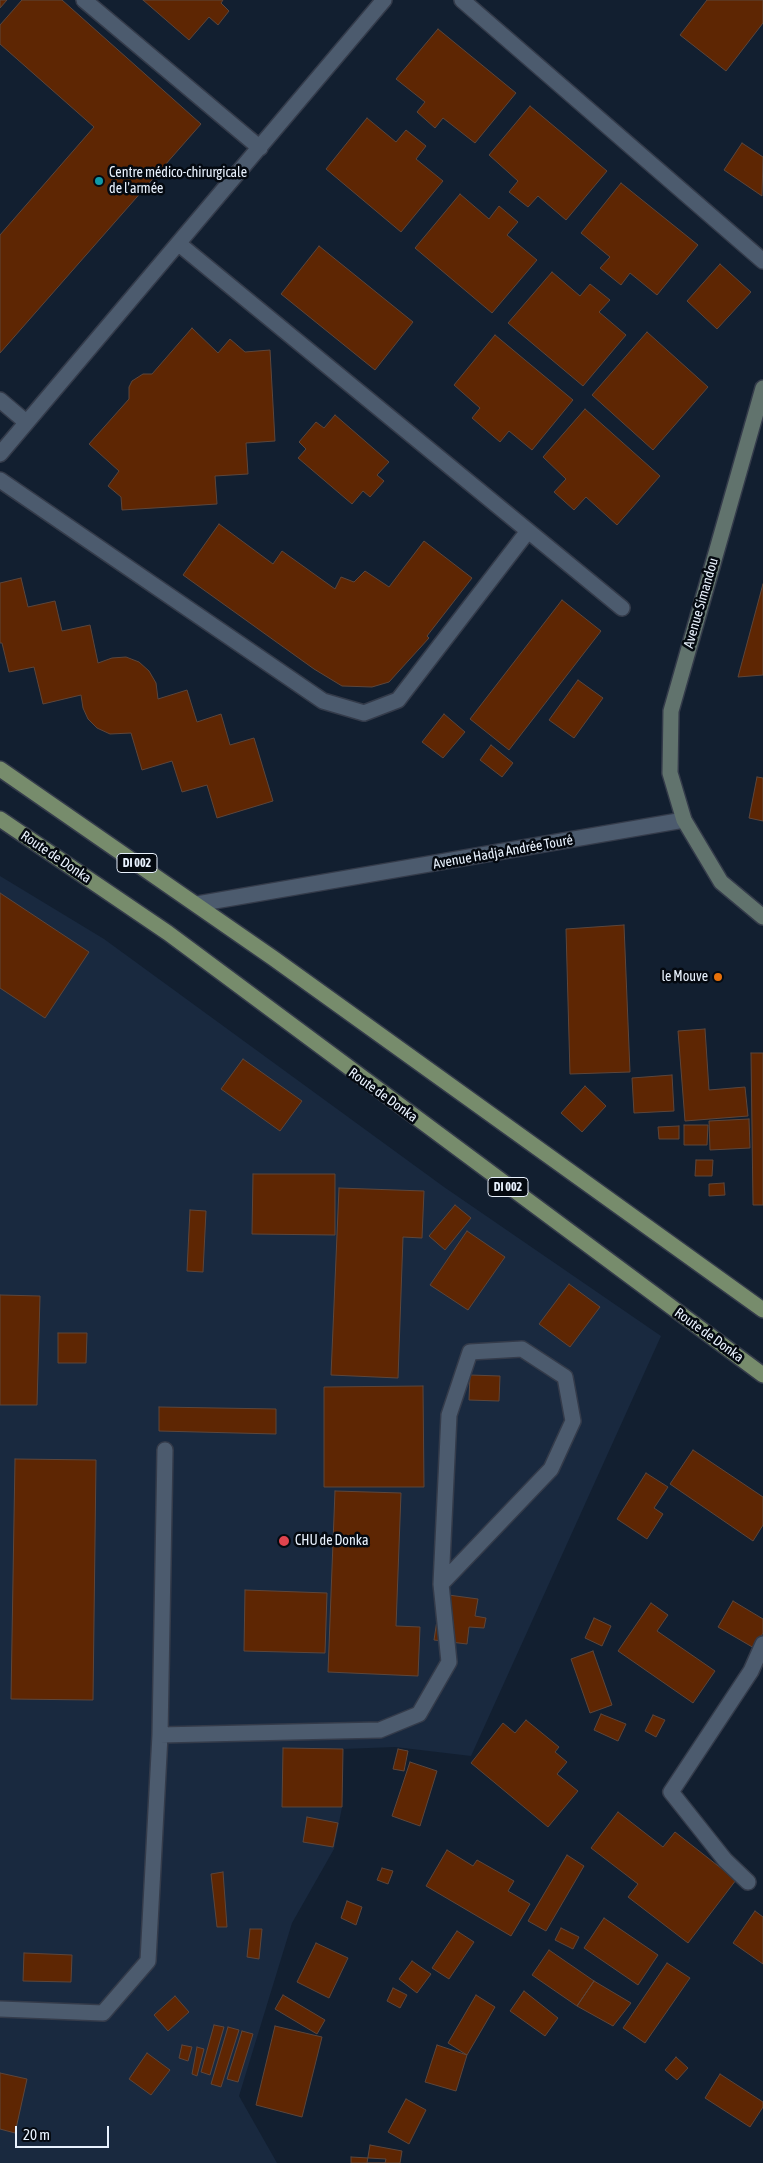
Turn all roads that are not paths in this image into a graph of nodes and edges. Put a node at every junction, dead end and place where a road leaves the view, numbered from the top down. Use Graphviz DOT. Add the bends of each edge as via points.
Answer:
graph roads {
  1 [pos="84,0"];
  2 [pos="384,0"];
  3 [pos="462,0"];
  4 [pos="260,148"];
  5 [pos="179,244"];
  6 [pos="763,261"];
  7 [pos="763,388"];
  8 [pos="0,400"];
  9 [pos="26,422"];
  10 [pos="0,454"];
  11 [pos="0,480"];
  12 [pos="528,531"];
  13 [pos="622,608"];
  14 [pos="0,769"];
  15 [pos="0,819"];
  16 [pos="684,820"];
  17 [pos="197,904"];
  18 [pos="763,917"];
  19 [pos="763,1310"];
  20 [pos="763,1376"];
  21 [pos="165,1450"];
  22 [pos="441,1584"];
  23 [pos="763,1644"];
  24 [pos="160,1735"];
  25 [pos="748,1882"];
  26 [pos="0,2009"];
  1 -- 4 [label="street"];
  2 -- 4 [label="street"];
  3 -- 6 [label="street"];
  4 -- 5 [label="street"];
  5 -- 9 [label="street"];
  5 -- 12 [label="street"];
  7 -- 16 [label="main road, Avenue Simandou" via="671,710 670,773"];
  8 -- 9 [label="street"];
  9 -- 10 [label="street"];
  11 -- 12 [label="street" via="323,701 364,713 398,700"];
  12 -- 13 [label="street"];
  14 -- 17 [label="main road, DI 002"];
  15 -- 20 [label="main road, Route de Donka / DI 002" via="168,933"];
  16 -- 17 [label="street, Avenue Hadja Andrée Touré"];
  16 -- 18 [label="main road" via="721,882"];
  17 -- 19 [label="main road, DI 002"];
  21 -- 24 [label="street"];
  22 -- 22 [label="street" via="449,1416 470,1352 522,1349 565,1377 573,1421 551,1469"];
  22 -- 24 [label="street" via="449,1662 419,1714 380,1730"];
  23 -- 25 [label="street" via="751,1671 670,1792 725,1860"];
  24 -- 26 [label="street" via="148,1961 103,2013"];
}
